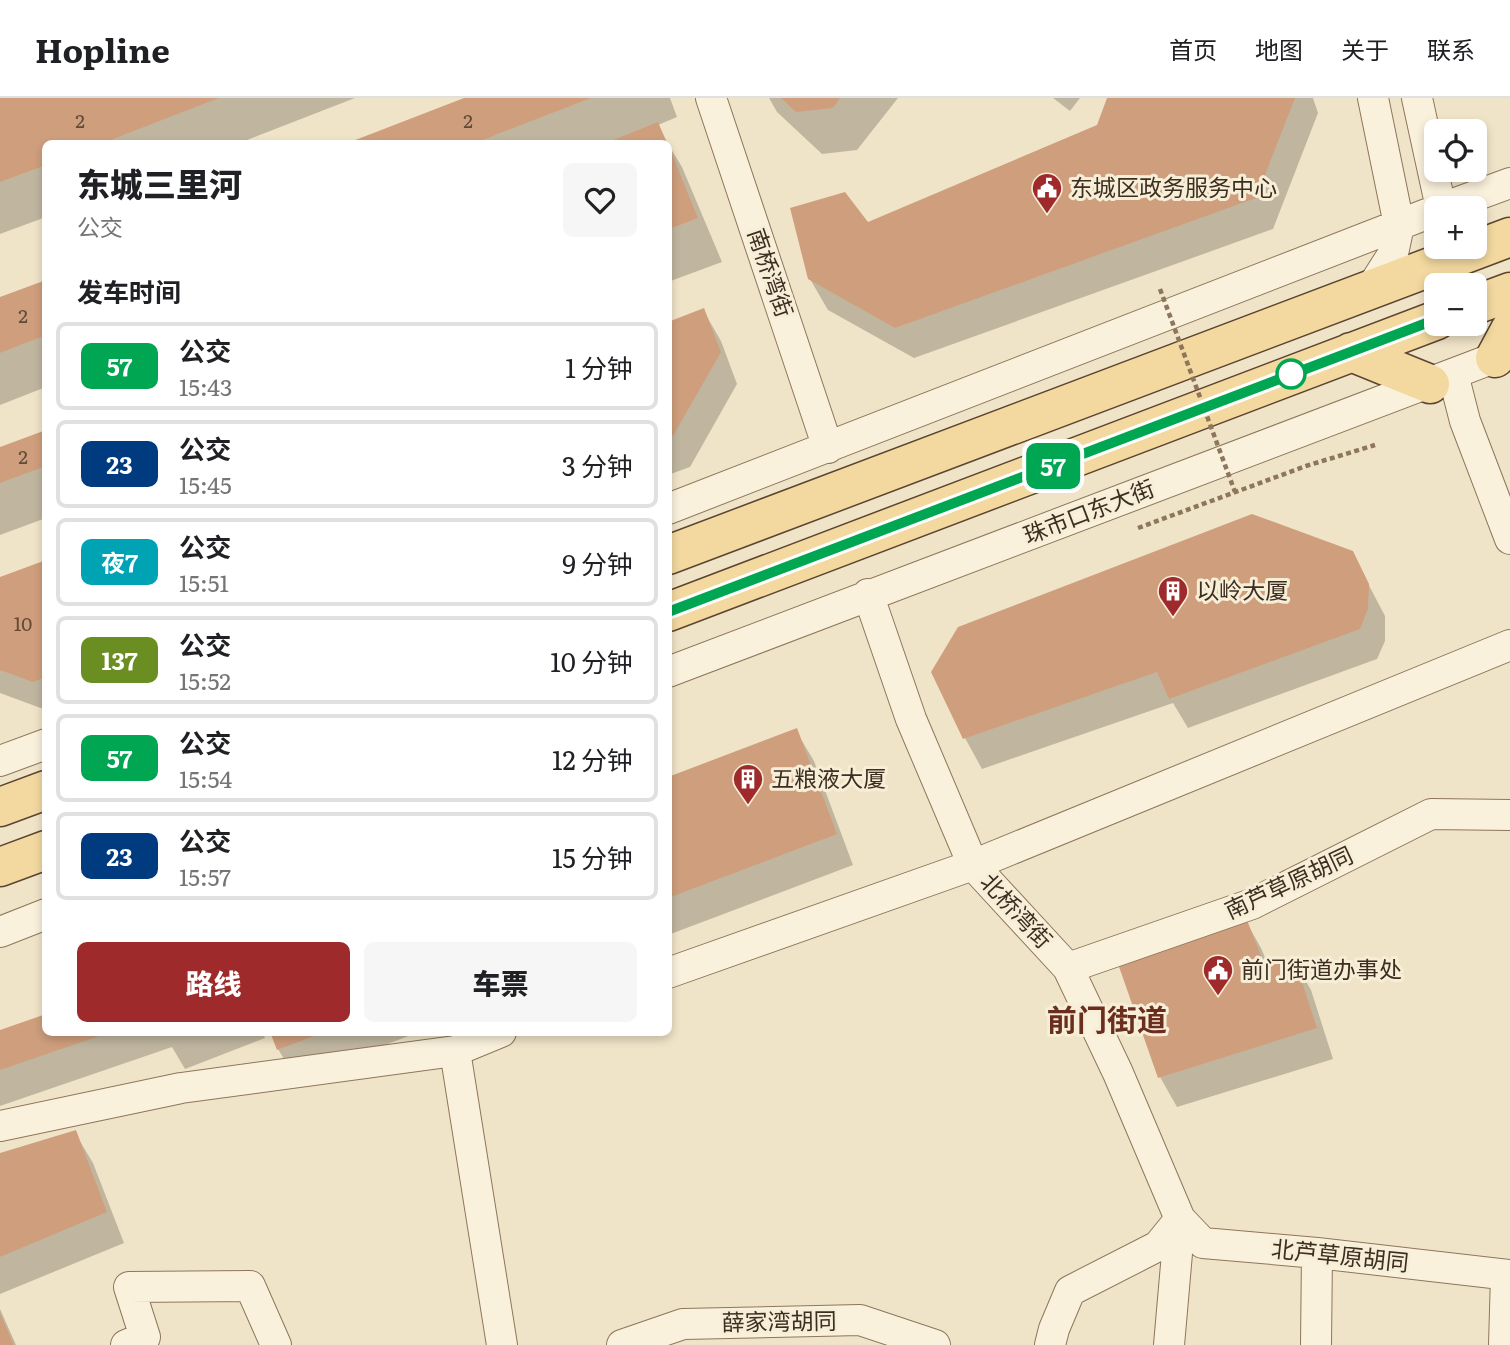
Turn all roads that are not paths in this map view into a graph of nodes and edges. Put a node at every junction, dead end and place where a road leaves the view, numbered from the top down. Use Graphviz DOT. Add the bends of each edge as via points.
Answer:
graph roads {
  1 [pos="711,98"];
  2 [pos="1373,98"];
  3 [pos="1417,98"];
  4 [pos="1510,183"];
  5 [pos="1437,196"];
  6 [pos="1475,196"];
  7 [pos="1424,215"];
  8 [pos="1399,225"];
  9 [pos="1498,237"];
  10 [pos="1370,290"];
  11 [pos="1510,292"];
  12 [pos="1487,301"];
  13 [pos="1424,325"];
  14 [pos="1505,347"];
  15 [pos="1351,352"];
  16 [pos="1442,379"];
  17 [pos="828,448"];
  18 [pos="672,507"];
  19 [pos="1510,540"];
  20 [pos="672,553"];
  21 [pos="868,594"];
  22 [pos="672,610"];
  23 [pos="1510,645"];
  24 [pos="672,670"];
  25 [pos="42,745"];
  26 [pos="0,761"];
  27 [pos="42,791"];
  28 [pos="0,807"];
  29 [pos="1510,815"];
  30 [pos="42,851"];
  31 [pos="974,864"];
  32 [pos="0,867"];
  33 [pos="42,916"];
  34 [pos="0,932"];
  35 [pos="1068,968"];
  36 [pos="672,972"];
  37 [pos="491,1036"];
  38 [pos="455,1051"];
  39 [pos="0,1126"];
  40 [pos="1180,1219"];
  41 [pos="1317,1253"];
  42 [pos="1508,1275"];
  43 [pos="861,1333"];
  44 [pos="684,1335"];
  45 [pos="126,1345"];
  46 [pos="276,1345"];
  47 [pos="502,1345"];
  48 [pos="622,1345"];
  49 [pos="935,1345"];
  50 [pos="1051,1345"];
  51 [pos="1169,1345"];
  52 [pos="1316,1345"];
  53 [pos="1504,1345"];
  1 -- 17 [label="street, 南桥湾街"];
  2 -- 8 [label="street"];
  3 -- 5 [label="street"];
  4 -- 6 [label="street"];
  7 -- 8 [label="street"];
  8 -- 10 [label="street" via="1393,254"];
  8 -- 17 [label="street"];
  9 -- 10 [label="main road"];
  10 -- 20 [label="main road"];
  11 -- 12 [label="main road"];
  13 -- 15 [label="main road"];
  14 -- 16 [label="street, 珠市口东大街"];
  15 -- 16 [label="main road"];
  15 -- 22 [label="main road"];
  16 -- 19 [label="street" via="1465,421"];
  16 -- 21 [label="street, 珠市口东大街"];
  17 -- 18 [label="street"];
  21 -- 24 [label="street, 珠市口东大街"];
  21 -- 31 [label="street, 北桥湾街" via="911,719"];
  23 -- 31 [label="street"];
  25 -- 26 [label="street"];
  27 -- 28 [label="main road"];
  29 -- 35 [label="street, 南芦草原胡同" via="1431,814 1252,904"];
  30 -- 32 [label="main road"];
  31 -- 35 [label="street, 北桥湾街"];
  31 -- 36 [label="street"];
  33 -- 34 [label="street"];
  35 -- 40 [label="street, 北桥湾街"];
  37 -- 38 [label="street"];
  38 -- 39 [label="street" via="181,1088"];
  38 -- 47 [label="street"];
  40 -- 41 [label="street, 北芦草原胡同" via="1203,1243"];
  40 -- 50 [label="street" via="1158,1247 1070,1291"];
  40 -- 51 [label="street"];
  41 -- 42 [label="street, 北芦草原胡同"];
  41 -- 52 [label="street"];
  42 -- 53 [label="street"];
  43 -- 44 [label="street, 薛家湾胡同"];
  43 -- 49 [label="street, 薛家湾胡同"];
  44 -- 48 [label="street, 薛家湾胡同"];
  45 -- 46 [label="street" via="145,1337 128,1287 250,1286"];
}
